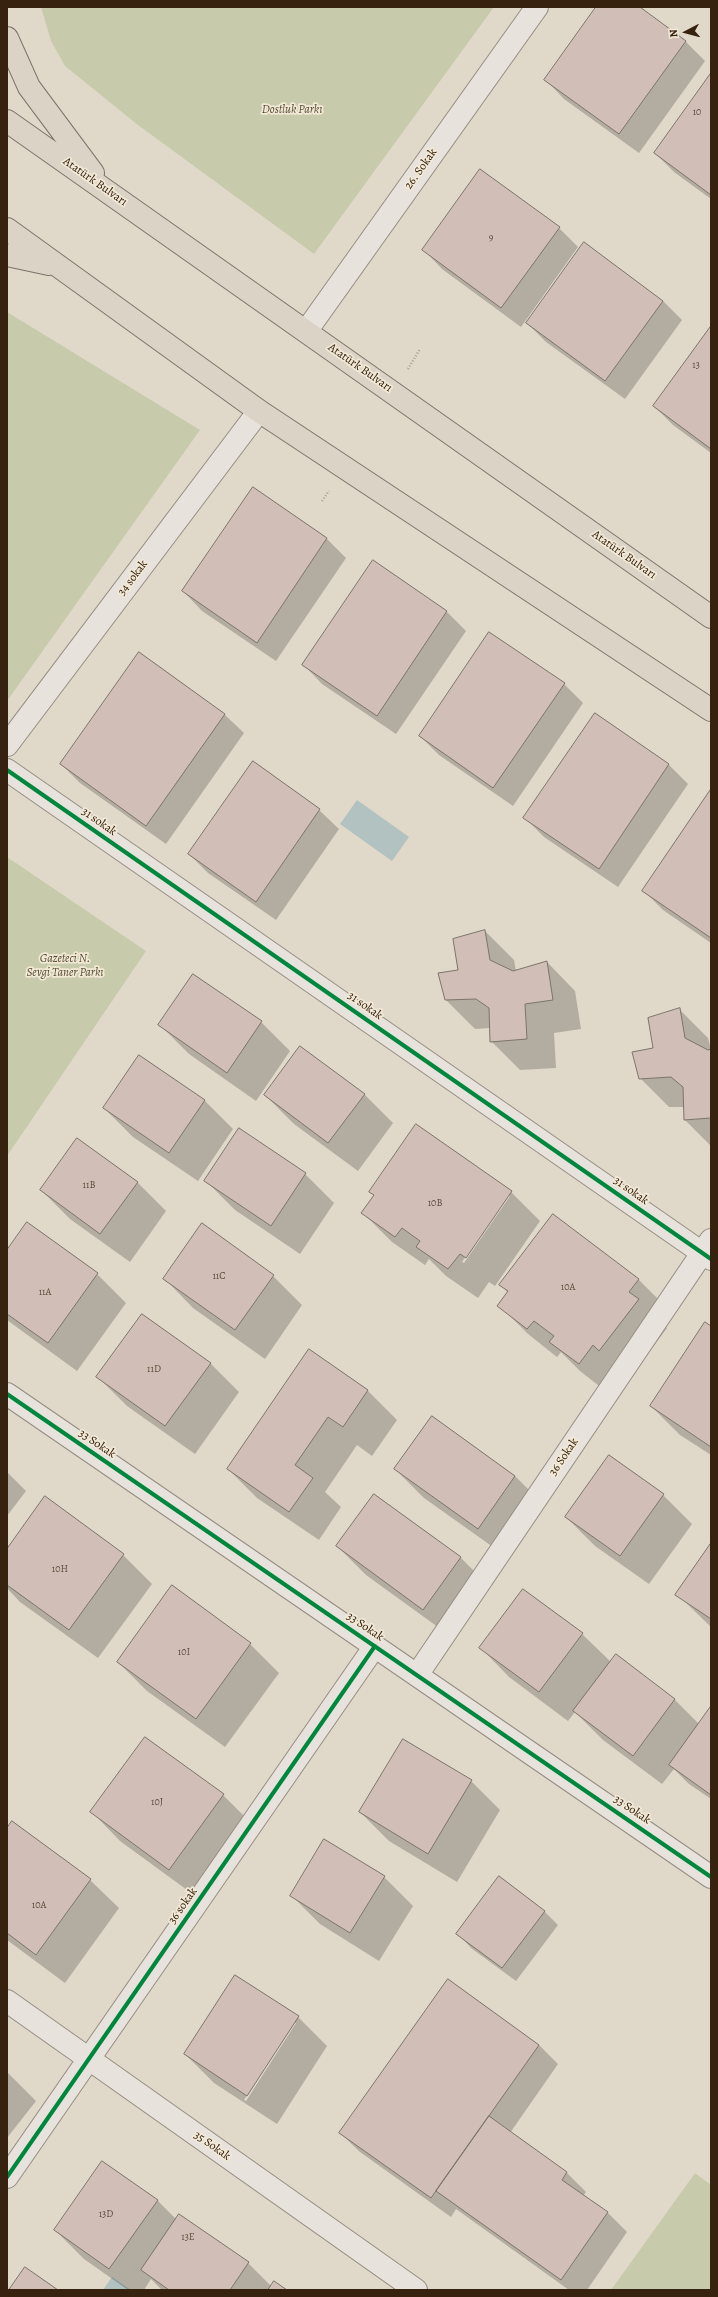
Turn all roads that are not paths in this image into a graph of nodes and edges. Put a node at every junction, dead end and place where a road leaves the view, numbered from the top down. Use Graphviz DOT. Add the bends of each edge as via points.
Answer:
graph roads {
  1 [pos="537,7"];
  2 [pos="7,38"];
  3 [pos="7,121"];
  4 [pos="103,187"];
  5 [pos="7,229"];
  6 [pos="7,254"];
  7 [pos="58,266"];
  8 [pos="307,330"];
  9 [pos="259,411"];
  10 [pos="711,617"];
  11 [pos="711,710"];
  12 [pos="7,745"];
  13 [pos="7,770"];
  14 [pos="708,1251"];
  15 [pos="7,1394"];
  16 [pos="375,1646"];
  17 [pos="417,1675"];
  18 [pos="711,1877"];
  19 [pos="7,2001"];
  20 [pos="89,2059"];
  21 [pos="7,2177"];
  22 [pos="416,2290"];
  1 -- 8 [label="street, 26. Sokak"];
  2 -- 4 [label="main road" via="29,87"];
  3 -- 4 [label="main road, Atatürk Bulvarı"];
  4 -- 8 [label="main road, Atatürk Bulvarı"];
  5 -- 7 [label="main road"];
  6 -- 7 [label="main road"];
  7 -- 9 [label="main road"];
  8 -- 10 [label="main road, Atatürk Bulvarı"];
  9 -- 11 [label="main road"];
  9 -- 12 [label="street, 34 sokak"];
  13 -- 14 [label="street, 31 sokak"];
  14 -- 17 [label="street, 36 Sokak"];
  15 -- 16 [label="street, 33 Sokak"];
  16 -- 17 [label="street, 33 Sokak"];
  16 -- 20 [label="street, 36 sokak"];
  17 -- 18 [label="street, 33 Sokak"];
  19 -- 20 [label="street, 35 Sokak"];
  20 -- 21 [label="street, 36 sokak"];
  20 -- 22 [label="street, 35 Sokak"];
}
